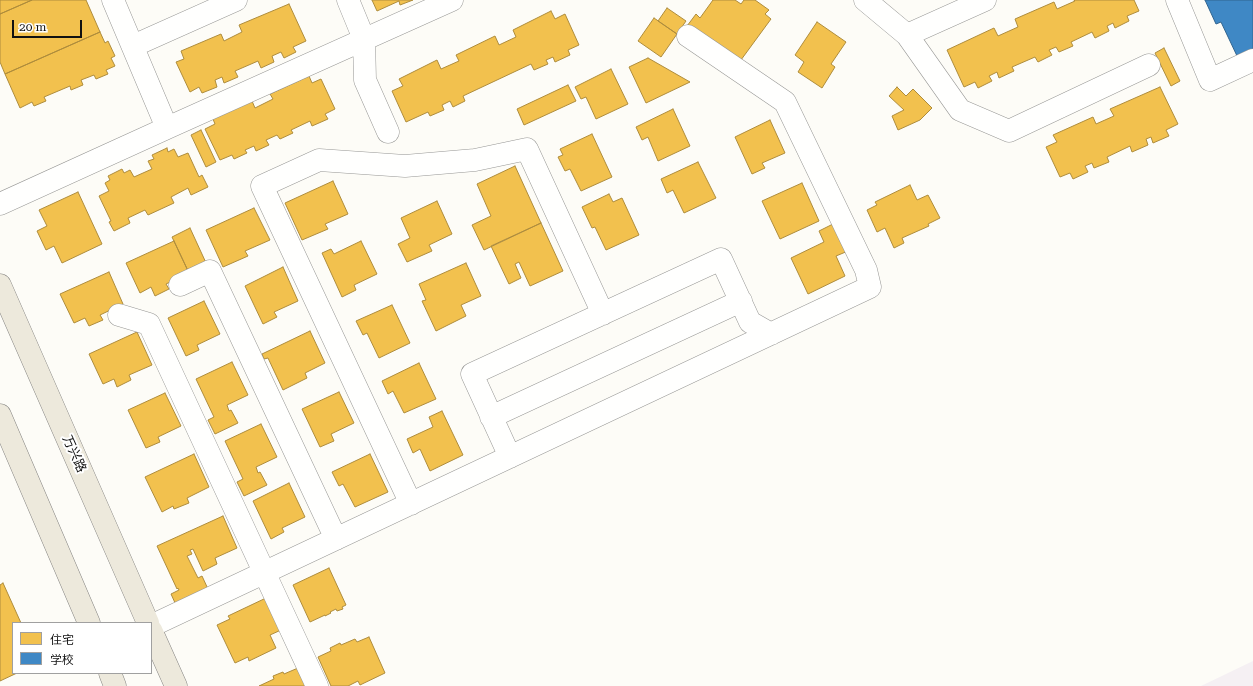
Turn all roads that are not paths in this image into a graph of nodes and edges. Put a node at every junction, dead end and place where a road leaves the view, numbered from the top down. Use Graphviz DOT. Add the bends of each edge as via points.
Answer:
graph roads {
  1 [pos="113,0"];
  2 [pos="236,0"];
  3 [pos="348,0"];
  4 [pos="452,0"];
  5 [pos="865,0"];
  6 [pos="985,0"];
  7 [pos="1177,0"];
  8 [pos="907,35"];
  9 [pos="688,36"];
  10 [pos="364,39"];
  11 [pos="133,46"];
  12 [pos="1253,60"];
  13 [pos="1149,65"];
  14 [pos="167,128"];
  15 [pos="388,132"];
  16 [pos="0,204"];
  17 [pos="0,285"];
  18 [pos="180,285"];
  19 [pos="741,302"];
  20 [pos="603,314"];
  21 [pos="119,315"];
  22 [pos="771,334"];
  23 [pos="0,415"];
  24 [pos="491,417"];
  25 [pos="510,457"];
  26 [pos="412,504"];
  27 [pos="336,539"];
  28 [pos="264,573"];
  29 [pos="89,622"];
  30 [pos="148,622"];
  31 [pos="152,626"];
  32 [pos="152,632"];
  33 [pos="110,674"];
  34 [pos="115,686"];
  35 [pos="176,686"];
  36 [pos="317,686"];
  1 -- 11 [label="lane"];
  2 -- 11 [label="lane"];
  3 -- 10 [label="lane"];
  4 -- 10 [label="lane"];
  5 -- 8 [label="lane"];
  6 -- 8 [label="lane"];
  7 -- 12 [label="lane" via="1210,80"];
  8 -- 13 [label="lane" via="960,110 1009,130"];
  9 -- 22 [label="lane" via="785,102 866,270 870,287"];
  10 -- 14 [label="lane"];
  10 -- 15 [label="lane" via="365,80"];
  11 -- 14 [label="lane"];
  14 -- 16 [label="lane"];
  17 -- 30 [label="main road, 万兴路"];
  18 -- 27 [label="lane" via="210,271"];
  19 -- 20 [label="lane" via="721,259"];
  19 -- 22 [label="lane" via="750,322"];
  19 -- 24 [label="lane"];
  20 -- 24 [label="lane" via="472,374"];
  20 -- 26 [label="lane" via="527,149 475,160 405,166 319,160 262,186"];
  21 -- 28 [label="lane" via="149,324"];
  22 -- 25 [label="lane"];
  23 -- 29 [label="main road"];
  24 -- 25 [label="lane"];
  25 -- 26 [label="lane"];
  26 -- 27 [label="lane"];
  27 -- 28 [label="lane"];
  28 -- 31 [label="lane"];
  28 -- 36 [label="lane"];
  32 -- 35 [label="main road"];
  33 -- 34 [label="main road"];
}
